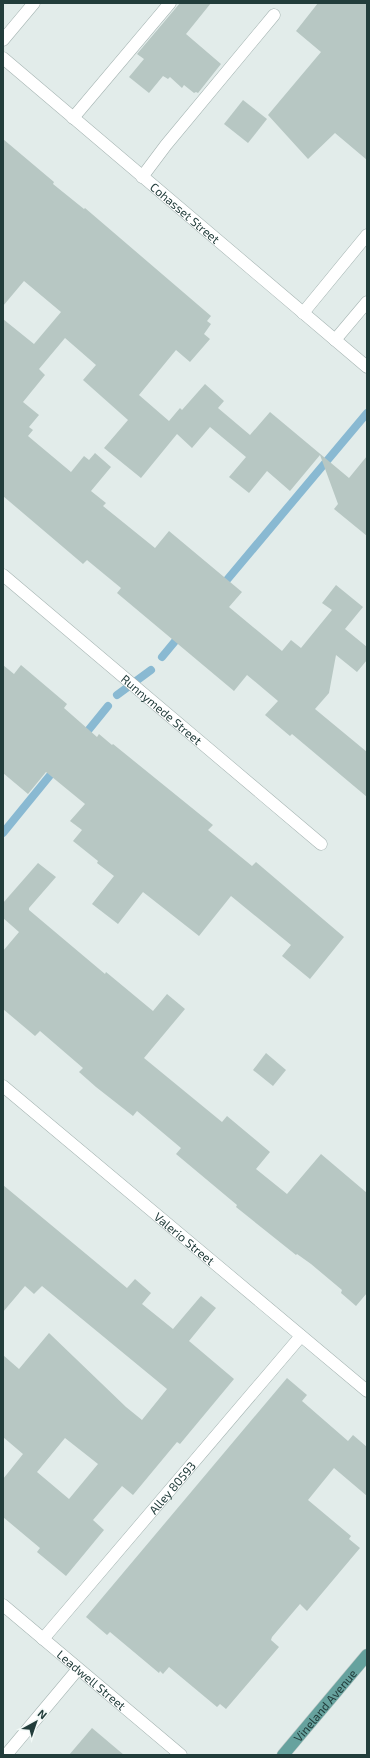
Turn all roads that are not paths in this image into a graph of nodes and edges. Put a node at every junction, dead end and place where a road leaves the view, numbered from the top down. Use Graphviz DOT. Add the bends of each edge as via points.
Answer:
graph roads {
  1 [pos="34,3"];
  2 [pos="170,3"];
  3 [pos="274,15"];
  4 [pos="3,40"];
  5 [pos="3,58"];
  6 [pos="73,118"];
  7 [pos="142,176"];
  8 [pos="367,235"];
  9 [pos="367,302"];
  10 [pos="303,313"];
  11 [pos="335,340"];
  12 [pos="367,367"];
  13 [pos="3,575"];
  14 [pos="321,844"];
  15 [pos="3,1086"];
  16 [pos="301,1336"];
  17 [pos="367,1390"];
  18 [pos="3,1605"];
  19 [pos="44,1639"];
  20 [pos="367,1655"];
  21 [pos="78,1669"];
  22 [pos="6,1755"];
  23 [pos="181,1755"];
  24 [pos="283,1755"];
  1 -- 4 [label="street"];
  2 -- 6 [label="street"];
  3 -- 7 [label="street"];
  5 -- 6 [label="street, Cohasset Street"];
  6 -- 7 [label="street, Cohasset Street"];
  7 -- 10 [label="street, Cohasset Street"];
  8 -- 10 [label="street"];
  9 -- 11 [label="street"];
  10 -- 11 [label="street, Cohasset Street"];
  11 -- 12 [label="street, Cohasset Street"];
  13 -- 14 [label="street, Runnymede Street"];
  15 -- 16 [label="street, Valerio Street"];
  16 -- 17 [label="street, Valerio Street"];
  16 -- 19 [label="street, Alley 80593"];
  18 -- 19 [label="street, Leadwell Street"];
  19 -- 21 [label="street, Leadwell Street"];
  20 -- 24 [label="main road, Vineland Avenue"];
  21 -- 22 [label="street"];
  21 -- 23 [label="street, Leadwell Street"];
}
